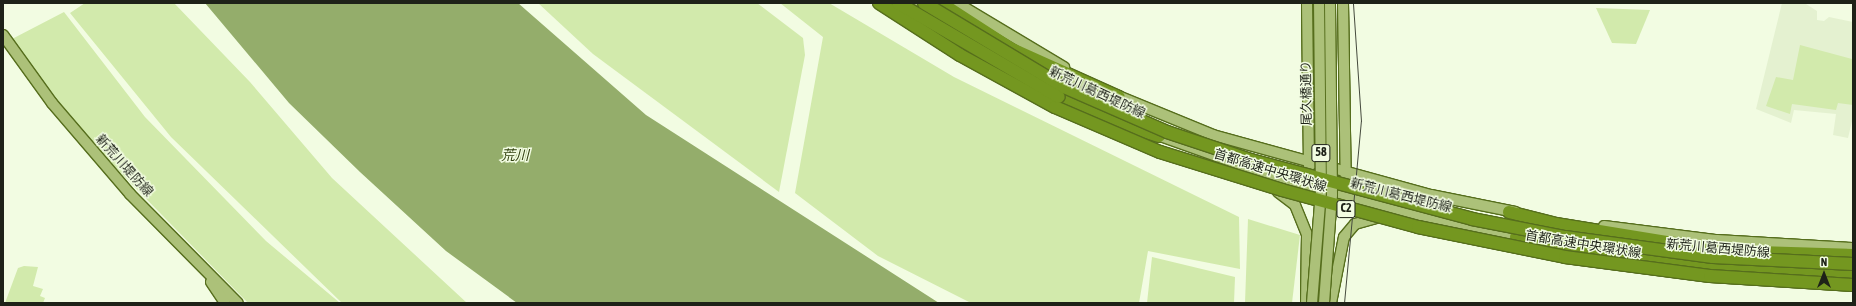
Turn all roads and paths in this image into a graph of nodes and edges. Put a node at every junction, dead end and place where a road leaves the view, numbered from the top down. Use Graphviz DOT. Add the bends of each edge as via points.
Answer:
graph roads {
  1 [pos="879,3"];
  2 [pos="898,3"];
  3 [pos="910,3"];
  4 [pos="924,3"];
  5 [pos="941,3"];
  6 [pos="957,3"];
  7 [pos="1307,3"];
  8 [pos="1319,3"];
  9 [pos="1330,3"];
  10 [pos="1343,3"];
  11 [pos="3,36"];
  12 [pos="1119,97"];
  13 [pos="1113,122"];
  14 [pos="1159,136"];
  15 [pos="1141,139"];
  16 [pos="1309,162"];
  17 [pos="1346,172"];
  18 [pos="1309,185"];
  19 [pos="1346,196"];
  20 [pos="1509,212"];
  21 [pos="1516,237"];
  22 [pos="1853,248"];
  23 [pos="1558,251"];
  24 [pos="1853,255"];
  25 [pos="1615,256"];
  26 [pos="1853,264"];
  27 [pos="204,270"];
  28 [pos="1853,270"];
  29 [pos="1853,275"];
  30 [pos="1853,285"];
  31 [pos="225,303"];
  32 [pos="238,303"];
  33 [pos="1306,303"];
  34 [pos="1312,303"];
  35 [pos="1324,303"];
  36 [pos="1331,303"];
  1 -- 30 [label="highway, 首都高速中央環状線 / C2, bridge" via="1007,82 1069,113 1160,152 1290,192 1432,230 1565,257 1710,276"];
  2 -- 13 [label="highway, bridge" via="1059,97"];
  2 -- 15 [label="main road" via="909,16 1009,77"];
  3 -- 14 [label="main road, 新荒川葛西堤防線" via="1016,67"];
  4 -- 26 [label="highway, 首都高速中央環状線 / C2, bridge" via="1018,62 1113,110 1274,166 1472,219 1565,237 1713,257"];
  5 -- 12 [label="highway" via="1012,49 1057,72"];
  6 -- 12 [label="main road, 新荒川葛西堤防線"];
  7 -- 16 [label="main road"];
  8 -- 34 [label="main road, 尾久橋通り / 58, bridge" via="1321,192"];
  9 -- 35 [label="main road, 尾久橋通り / 58, bridge" via="1332,195"];
  10 -- 17 [label="main road"];
  11 -- 27 [label="main road, 新荒川堤防線" via="85,143"];
  12 -- 16 [label="main road, 新荒川葛西堤防線" via="1213,135"];
  13 -- 14 [label="highway"];
  13 -- 15 [label="highway"];
  14 -- 18 [label="main road, 新荒川葛西堤防線"];
  15 -- 33 [label="main road" via="1279,192 1294,205 1308,238"];
  16 -- 17 [label="main road, 新荒川葛西堤防線"];
  16 -- 18 [label="main road"];
  17 -- 19 [label="main road"];
  17 -- 20 [label="main road, 新荒川葛西堤防線"];
  18 -- 19 [label="main road, 新荒川葛西堤防線"];
  19 -- 21 [label="main road, 新荒川葛西堤防線"];
  20 -- 22 [label="main road, 新荒川葛西堤防線" via="1718,240"];
  20 -- 24 [label="highway" via="1594,231 1713,248"];
  21 -- 25 [label="highway"];
  21 -- 28 [label="main road, 新荒川葛西堤防線" via="1712,263"];
  23 -- 25 [label="highway"];
  23 -- 29 [label="main road" via="1711,271 1802,277"];
  23 -- 36 [label="main road" via="1384,217 1355,224 1344,237"];
  25 -- 29 [label="highway" via="1742,269"];
  27 -- 31 [label="main road"];
  27 -- 32 [label="main road, 新荒川堤防線"];
}
